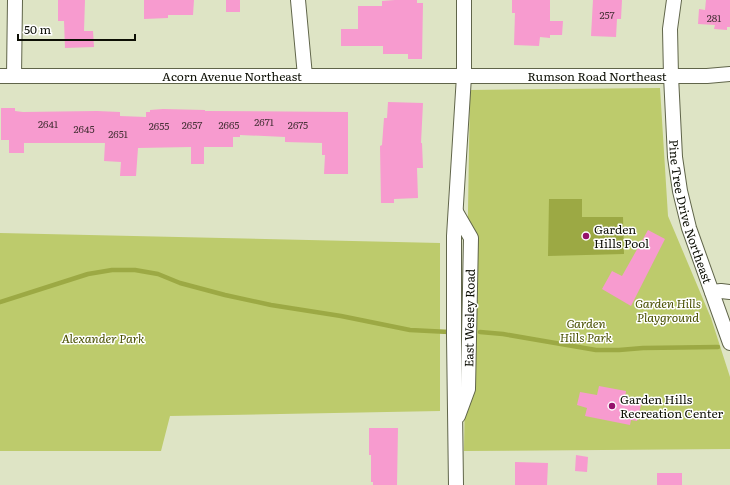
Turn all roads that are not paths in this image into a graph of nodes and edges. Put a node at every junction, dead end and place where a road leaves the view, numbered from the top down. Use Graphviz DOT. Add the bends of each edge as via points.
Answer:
graph roads {
  1 [pos="15,0"];
  2 [pos="298,0"];
  3 [pos="464,0"];
  4 [pos="674,0"];
  5 [pos="730,74"];
  6 [pos="0,76"];
  7 [pos="14,76"];
  8 [pos="305,76"];
  9 [pos="464,76"];
  10 [pos="671,76"];
  11 [pos="712,292"];
  12 [pos="730,292"];
  13 [pos="730,343"];
  14 [pos="456,485"];
  1 -- 7 [label="street"];
  2 -- 8 [label="street"];
  3 -- 9 [label="street, East Wesley Road"];
  4 -- 10 [label="street, Pine Tree Drive Northeast" via="670,29"];
  5 -- 10 [label="street, Rumson Road Northeast"];
  6 -- 7 [label="street, Acorn Avenue Northeast"];
  7 -- 8 [label="street, Acorn Avenue Northeast"];
  8 -- 9 [label="street, Acorn Avenue Northeast"];
  9 -- 10 [label="street, Rumson Road Northeast"];
  9 -- 14 [label="street, East Wesley Road" via="456,212 471,238 468,389 455,426"];
  10 -- 11 [label="street, Pine Tree Drive Northeast" via="675,157 680,191 689,228"];
  11 -- 12 [label="street"];
  11 -- 13 [label="street, Pine Tree Drive Northeast"];
}
